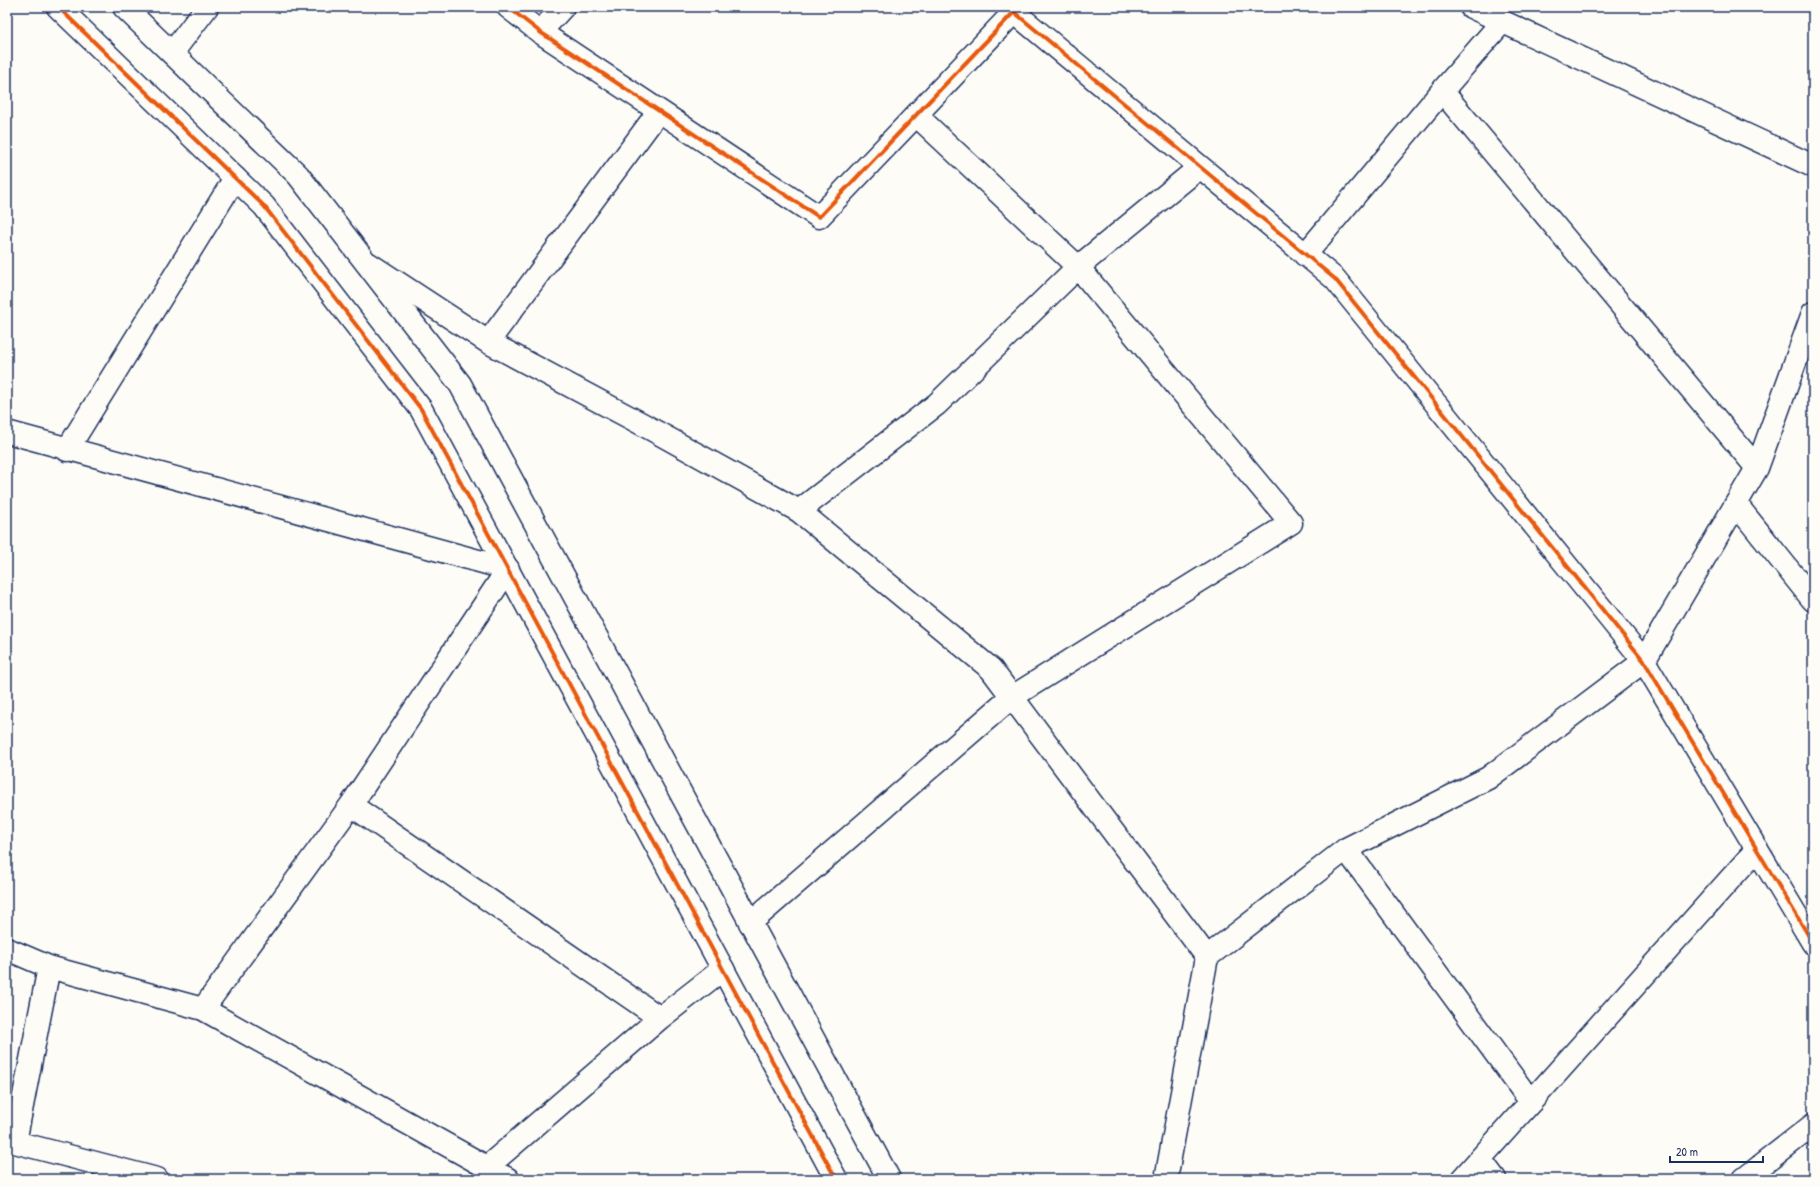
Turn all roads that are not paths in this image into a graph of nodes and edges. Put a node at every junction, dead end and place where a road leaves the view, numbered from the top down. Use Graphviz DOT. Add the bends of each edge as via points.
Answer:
graph roads {
  1 [pos="58,7"];
  2 [pos="124,7"];
  3 [pos="207,7"];
  4 [pos="508,7"];
  5 [pos="563,7"];
  6 [pos="1471,7"];
  7 [pos="1502,22"];
  8 [pos="540,32"];
  9 [pos="172,53"];
  10 [pos="1442,91"];
  11 [pos="659,111"];
  12 [pos="916,115"];
  13 [pos="1813,166"];
  14 [pos="1200,167"];
  15 [pos="235,178"];
  16 [pos="1305,255"];
  17 [pos="365,261"];
  18 [pos="1078,266"];
  19 [pos="1813,313"];
  20 [pos="488,342"];
  21 [pos="7,432"];
  22 [pos="67,450"];
  23 [pos="1757,468"];
  24 [pos="1736,504"];
  25 [pos="800,511"];
  26 [pos="508,570"];
  27 [pos="1813,600"];
  28 [pos="1644,661"];
  29 [pos="1012,697"];
  30 [pos="351,805"];
  31 [pos="1346,849"];
  32 [pos="1757,849"];
  33 [pos="750,923"];
  34 [pos="1813,943"];
  35 [pos="7,949"];
  36 [pos="1207,957"];
  37 [pos="49,966"];
  38 [pos="723,969"];
  39 [pos="203,1009"];
  40 [pos="660,1018"];
  41 [pos="1531,1102"];
  42 [pos="1813,1125"];
  43 [pos="11,1141"];
  44 [pos="1480,1159"];
  45 [pos="487,1167"];
  46 [pos="157,1179"];
  47 [pos="508,1179"];
  48 [pos="836,1179"];
  49 [pos="889,1179"];
  50 [pos="1166,1179"];
  51 [pos="1462,1179"];
  52 [pos="1495,1179"];
  53 [pos="1744,1179"];
  1 -- 15 [label="street"];
  2 -- 9 [label="street"];
  3 -- 9 [label="street"];
  4 -- 8 [label="street"];
  5 -- 8 [label="street"];
  6 -- 7 [label="street"];
  7 -- 10 [label="street"];
  7 -- 13 [label="street"];
  8 -- 11 [label="street"];
  9 -- 17 [label="street" via="298,175"];
  10 -- 16 [label="street"];
  10 -- 23 [label="street"];
  11 -- 12 [label="street" via="819,216"];
  11 -- 20 [label="street"];
  12 -- 14 [label="street" via="1014,12"];
  12 -- 18 [label="street"];
  14 -- 16 [label="street"];
  14 -- 18 [label="street"];
  15 -- 22 [label="street"];
  15 -- 26 [label="street" via="264,206 421,409"];
  16 -- 28 [label="street" via="1335,279"];
  17 -- 20 [label="street"];
  17 -- 33 [label="street" via="460,384"];
  18 -- 25 [label="street" via="937,404"];
  18 -- 29 [label="street" via="1291,523"];
  19 -- 23 [label="street"];
  20 -- 25 [label="street"];
  21 -- 22 [label="street"];
  22 -- 26 [label="street"];
  23 -- 24 [label="street"];
  24 -- 27 [label="street"];
  24 -- 28 [label="street"];
  25 -- 29 [label="street" via="991,669"];
  26 -- 30 [label="street"];
  26 -- 38 [label="street"];
  28 -- 31 [label="street" via="1488,778"];
  28 -- 32 [label="street"];
  29 -- 33 [label="street"];
  29 -- 36 [label="street"];
  30 -- 39 [label="street"];
  30 -- 40 [label="street"];
  31 -- 36 [label="street"];
  31 -- 41 [label="street"];
  32 -- 34 [label="street"];
  32 -- 41 [label="street"];
  33 -- 49 [label="street"];
  35 -- 37 [label="street"];
  36 -- 50 [label="street"];
  37 -- 39 [label="street"];
  37 -- 43 [label="street"];
  38 -- 40 [label="street"];
  38 -- 48 [label="street"];
  39 -- 45 [label="street"];
  40 -- 45 [label="street"];
  41 -- 44 [label="street"];
  42 -- 53 [label="street"];
  43 -- 46 [label="street"];
  44 -- 51 [label="street"];
  44 -- 52 [label="street"];
  45 -- 47 [label="street"];
}
